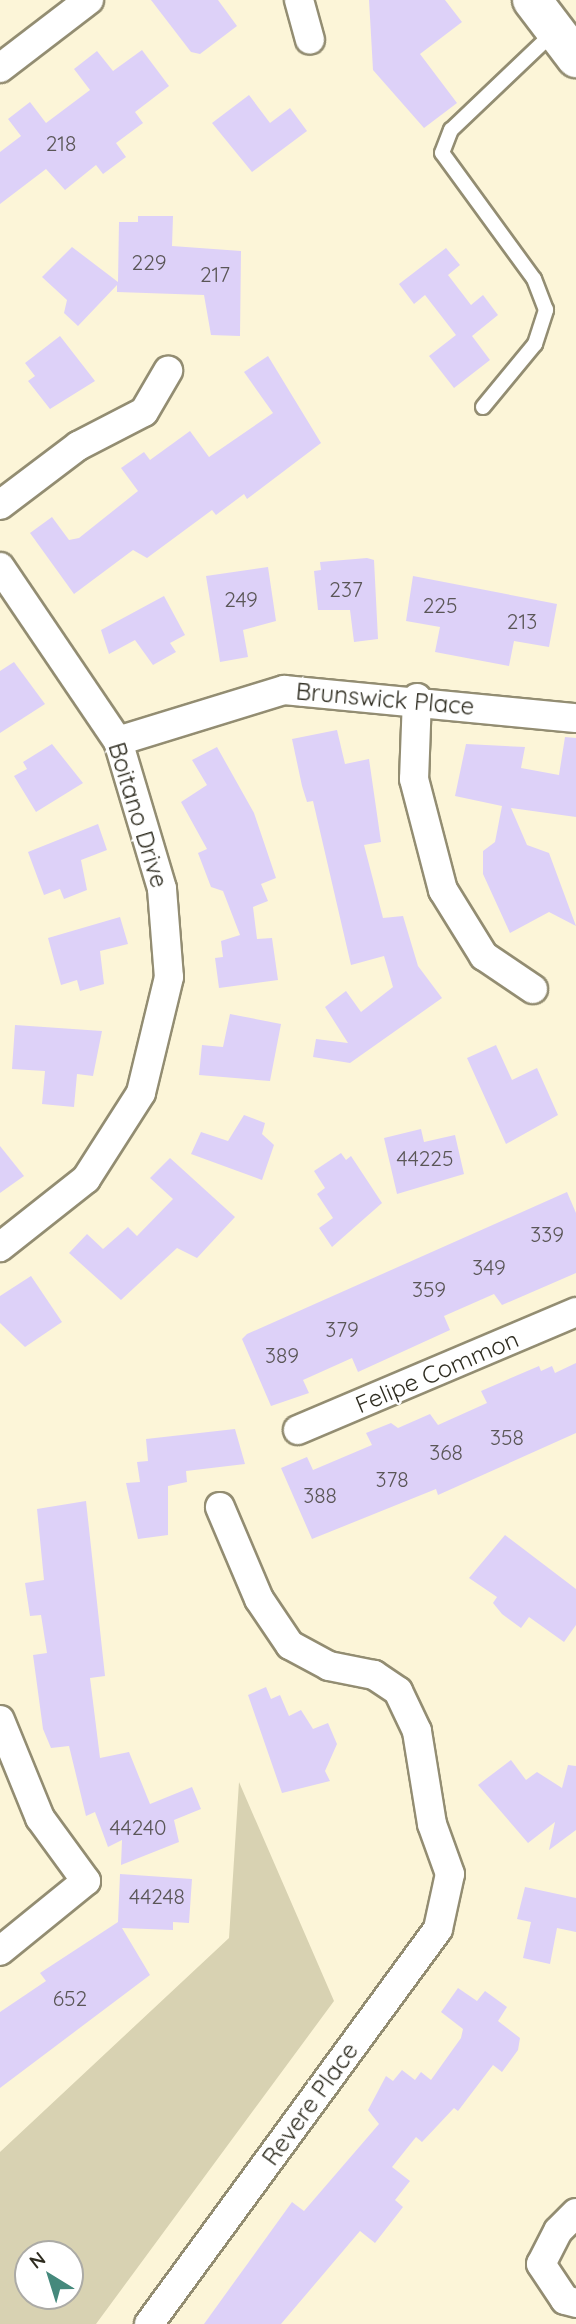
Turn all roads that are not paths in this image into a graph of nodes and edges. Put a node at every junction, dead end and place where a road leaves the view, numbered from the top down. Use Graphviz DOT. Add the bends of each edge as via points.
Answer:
graph roads {
  1 [pos="89,0"];
  2 [pos="299,0"];
  3 [pos="532,0"];
  4 [pos="310,40"];
  5 [pos="566,44"];
  6 [pos="0,68"];
  7 [pos="168,372"];
  8 [pos="484,407"];
  9 [pos="0,505"];
  10 [pos="0,567"];
  11 [pos="417,698"];
  12 [pos="576,718"];
  13 [pos="118,741"];
  14 [pos="533,989"];
  15 [pos="0,1247"];
  16 [pos="576,1312"];
  17 [pos="298,1430"];
  18 [pos="220,1507"];
  19 [pos="0,1720"];
  20 [pos="0,1951"];
  21 [pos="576,2213"];
  22 [pos="576,2303"];
  23 [pos="149,2324"];
  1 -- 6 [label="street"];
  2 -- 4 [label="street"];
  3 -- 5 [label="main road"];
  5 -- 8 [label="lane" via="451,130 442,153 534,279 546,310 535,344"];
  7 -- 9 [label="street" via="144,412 78,446"];
  10 -- 13 [label="street, Boitano Drive"];
  11 -- 12 [label="street, Brunswick Place"];
  11 -- 13 [label="street, Brunswick Place" via="284,690"];
  11 -- 14 [label="street" via="414,779 443,890 484,956"];
  13 -- 15 [label="street, Boitano Drive" via="162,889 169,977 141,1093 86,1178"];
  16 -- 17 [label="street, Felipe Common"];
  18 -- 23 [label="street, Revere Place" via="260,1599 290,1645 329,1666 374,1675 398,1690 416,1731 432,1824 450,1874 438,1929"];
  19 -- 20 [label="street" via="40,1818 86,1881"];
  21 -- 22 [label="street" via="558,2231 541,2264 565,2300"];
}
